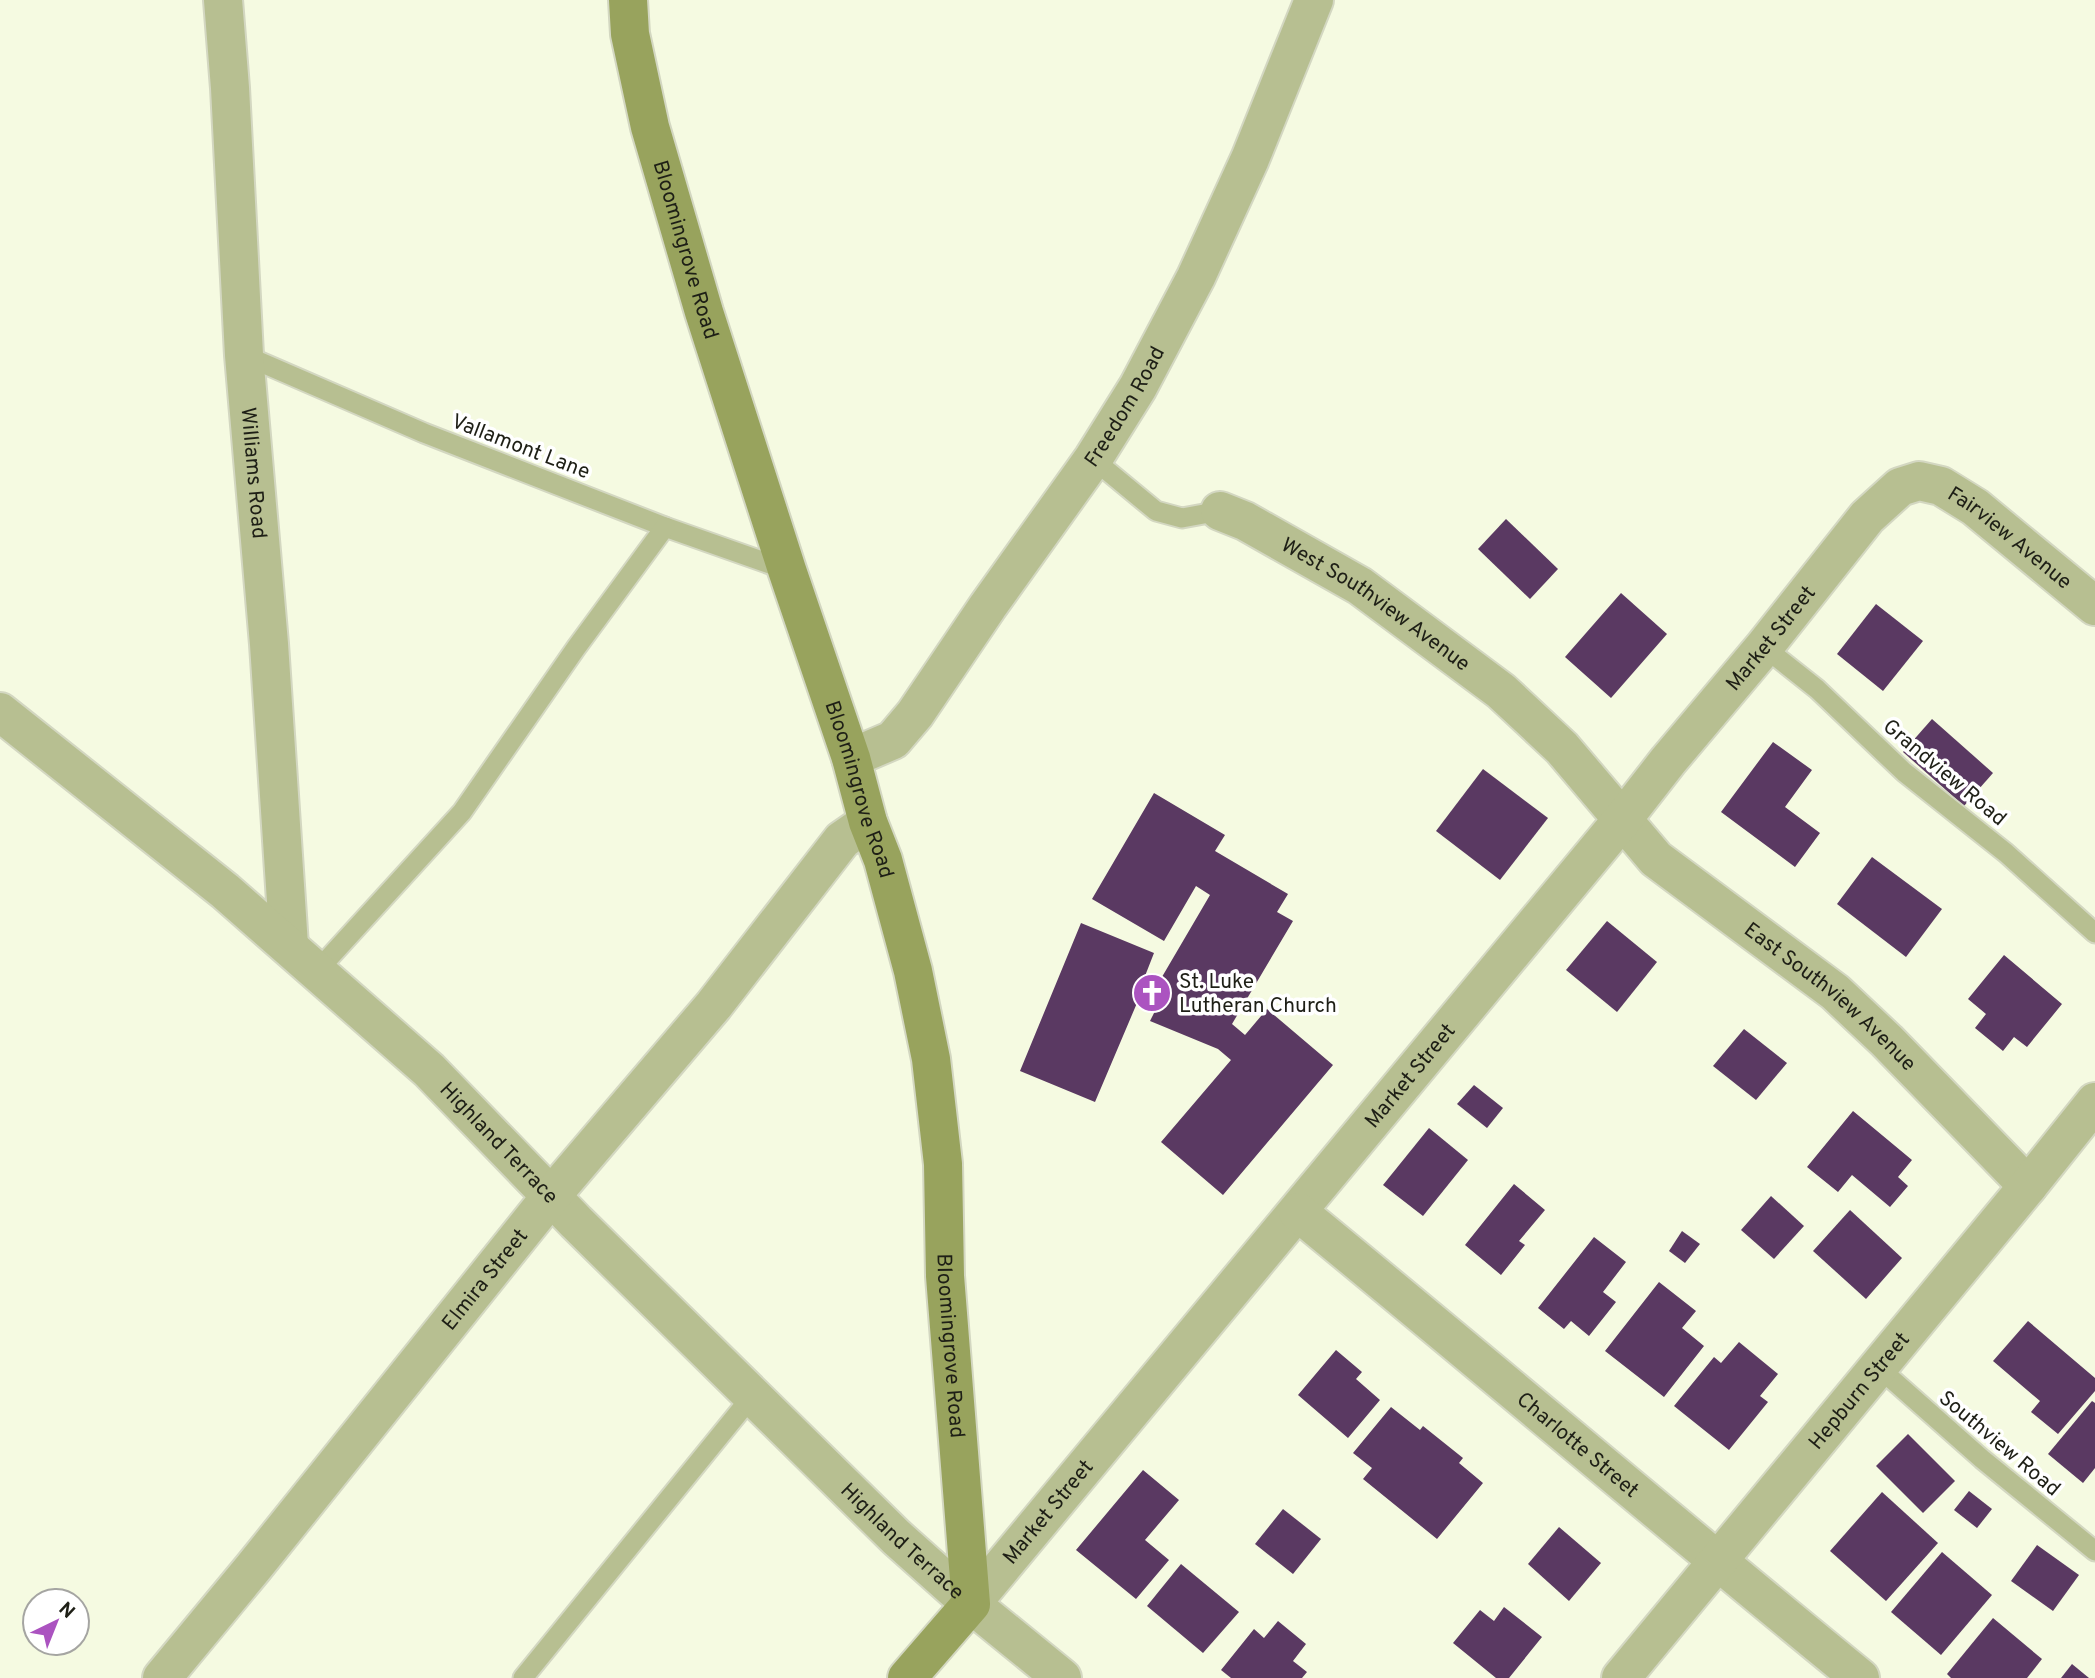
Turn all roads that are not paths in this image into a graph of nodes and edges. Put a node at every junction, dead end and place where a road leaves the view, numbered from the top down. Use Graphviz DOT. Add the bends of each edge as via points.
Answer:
graph roads {
  1 [pos="223,0"];
  2 [pos="628,0"];
  3 [pos="1314,0"];
  4 [pos="244,355"];
  5 [pos="1093,459"];
  6 [pos="1919,481"];
  7 [pos="1220,511"];
  8 [pos="665,527"];
  9 [pos="787,570"];
  10 [pos="2095,606"];
  11 [pos="1764,647"];
  12 [pos="0,712"];
  13 [pos="851,758"];
  14 [pos="1622,820"];
  15 [pos="868,822"];
  16 [pos="2095,933"];
  17 [pos="289,946"];
  18 [pos="317,971"];
  19 [pos="2095,1102"];
  20 [pos="2028,1186"];
  21 [pos="552,1195"];
  22 [pos="1298,1212"];
  23 [pos="1878,1367"];
  24 [pos="753,1395"];
  25 [pos="2095,1551"];
  26 [pos="1717,1561"];
  27 [pos="971,1604"];
  28 [pos="162,1678"];
  29 [pos="523,1678"];
  30 [pos="907,1678"];
  31 [pos="1062,1678"];
  32 [pos="1621,1678"];
  33 [pos="1860,1678"];
  1 -- 4 [label="street, Williams Road"];
  2 -- 9 [label="main road, Bloomingrove Road" via="630,34 650,127"];
  3 -- 5 [label="street, Freedom Road" via="1196,277 1138,387"];
  4 -- 8 [label="lane, Vallamont Lane" via="424,433"];
  4 -- 17 [label="street, Williams Road" via="270,644"];
  5 -- 7 [label="lane, West Southview Avenue" via="1156,511 1182,517"];
  5 -- 13 [label="street, Freedom Road" via="915,714 893,740"];
  6 -- 10 [label="street, Fairview Avenue" via="1941,486 1975,507"];
  6 -- 11 [label="street, Market Street" via="1900,487 1867,517"];
  7 -- 14 [label="street, West Southview Avenue" via="1360,586 1501,691 1562,748"];
  8 -- 9 [label="lane, Vallamont Lane"];
  8 -- 18 [label="lane" via="462,811"];
  9 -- 13 [label="main road, Bloomingrove Road"];
  11 -- 14 [label="street, Market Street"];
  11 -- 16 [label="lane, Grandview Road"];
  12 -- 17 [label="street, Highland Terrace"];
  13 -- 15 [label="main road, Bloomingrove Road"];
  14 -- 20 [label="street, East Southview Avenue" via="1656,859 1835,992"];
  14 -- 22 [label="street, Market Street"];
  15 -- 21 [label="street, Elmira Street" via="842,840 715,1005"];
  15 -- 27 [label="main road, Bloomingrove Road" via="913,971 931,1059 943,1164 945,1276"];
  17 -- 18 [label="street, Highland Terrace"];
  18 -- 21 [label="street, Highland Terrace" via="429,1070"];
  19 -- 20 [label="street, Hepburn Street"];
  20 -- 23 [label="street, Hepburn Street"];
  21 -- 24 [label="street, Highland Terrace"];
  21 -- 28 [label="street, Elmira Street"];
  22 -- 26 [label="street, Charlotte Street"];
  22 -- 27 [label="street, Market Street"];
  23 -- 25 [label="lane, Southview Road" via="1982,1460"];
  23 -- 26 [label="street, Hepburn Street"];
  24 -- 27 [label="street, Highland Terrace" via="896,1537"];
  24 -- 29 [label="lane"];
  26 -- 32 [label="street, Hepburn Street"];
  26 -- 33 [label="street, Charlotte Street"];
  27 -- 30 [label="main road, Market Street"];
  27 -- 31 [label="street, Highland Terrace"];
}
